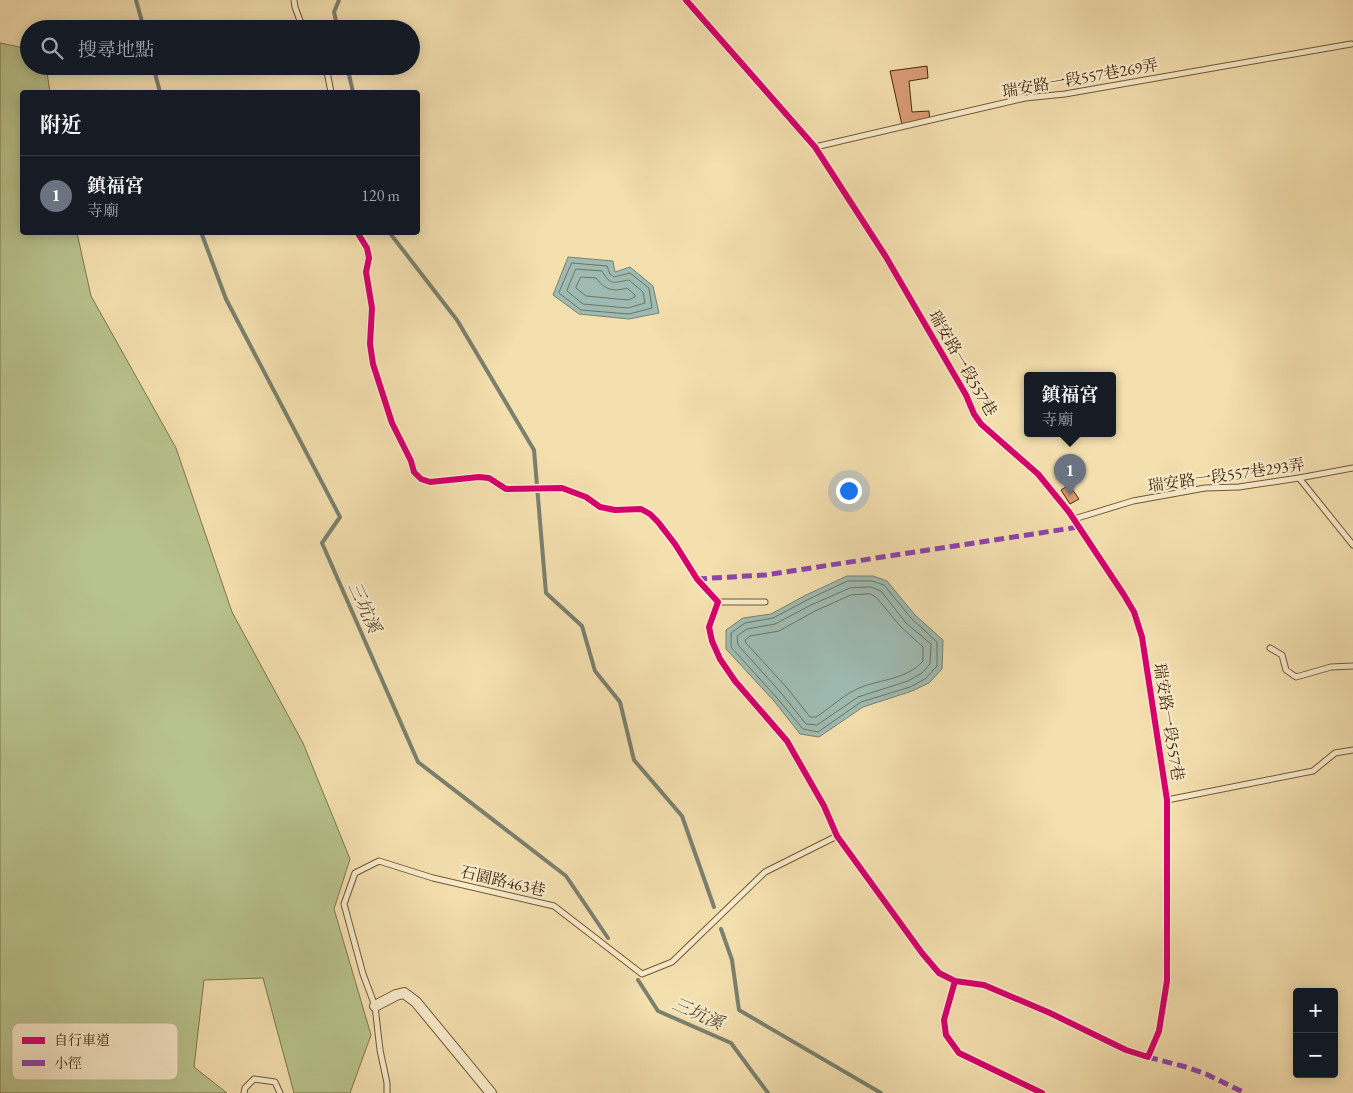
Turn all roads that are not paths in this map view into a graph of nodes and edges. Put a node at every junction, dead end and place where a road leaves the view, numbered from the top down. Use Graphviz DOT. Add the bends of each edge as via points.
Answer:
graph roads {
  1 [pos="294,0"];
  2 [pos="686,0"];
  3 [pos="300,20"];
  4 [pos="1351,44"];
  5 [pos="328,75"];
  6 [pos="331,90"];
  7 [pos="815,146"];
  8 [pos="360,235"];
  9 [pos="1353,468"];
  10 [pos="1300,478"];
  11 [pos="1074,519"];
  12 [pos="1353,545"];
  13 [pos="718,602"];
  14 [pos="765,602"];
  15 [pos="1270,648"];
  16 [pos="1353,666"];
  17 [pos="1353,750"];
  18 [pos="1167,800"];
  19 [pos="838,836"];
  20 [pos="955,981"];
  21 [pos="375,1006"];
  22 [pos="244,1093"];
  23 [pos="280,1093"];
  24 [pos="387,1093"];
  25 [pos="491,1093"];
  26 [pos="1042,1093"];
  1 -- 3 [label="lane"];
  2 -- 7 [label="lane, 瑞安路一段557巷"];
  4 -- 7 [label="lane, 瑞安路一段557巷269弄" via="1065,94 1025,98"];
  5 -- 6 [label="lane"];
  7 -- 11 [label="lane, 瑞安路一段557巷" via="886,257 974,414 981,424 1038,474"];
  8 -- 13 [label="lane" via="369,258 366,272 372,308 370,344 373,364 392,423 414,472 430,482 479,477 489,478 506,489 562,488 586,497 600,507 641,509 650,514 675,544 697,579"];
  9 -- 10 [label="lane, 瑞安路一段557巷293弄"];
  10 -- 11 [label="lane, 瑞安路一段557巷293弄" via="1133,501"];
  10 -- 12 [label="lane"];
  11 -- 18 [label="lane, 瑞安路一段557巷" via="1134,612 1142,637"];
  13 -- 14 [label="lane"];
  13 -- 19 [label="lane" via="709,627 720,659 787,741"];
  15 -- 16 [label="lane" via="1282,655 1286,670 1296,677 1331,667"];
  17 -- 18 [label="lane" via="1335,753 1313,771"];
  18 -- 20 [label="lane, 瑞安路一段557巷" via="1167,981 1159,1031 1148,1057 984,985"];
  19 -- 20 [label="lane" via="922,953 939,973"];
  19 -- 21 [label="lane, 石園路463巷" via="765,872 672,962 642,974 554,906 433,878 380,862 355,873 344,904"];
  20 -- 26 [label="lane" via="944,1020 946,1035 959,1053"];
  21 -- 24 [label="lane, 石園路463巷"];
  21 -- 25 [label="street" via="404,994 416,1002"];
  22 -- 23 [label="lane" via="254,1079 275,1082"];
}
